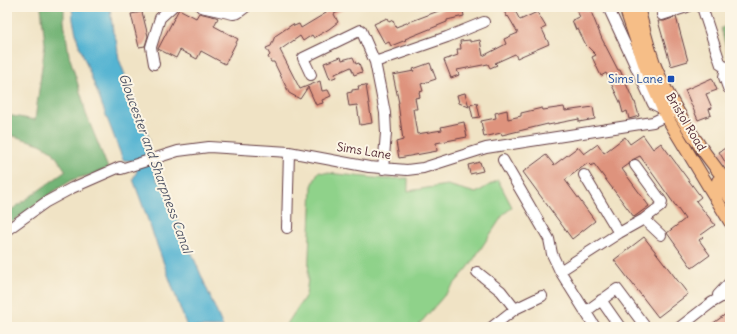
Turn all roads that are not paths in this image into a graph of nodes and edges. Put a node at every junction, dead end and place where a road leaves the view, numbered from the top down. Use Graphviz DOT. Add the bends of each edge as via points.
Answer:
graph roads {
  1 [pos="172,7"];
  2 [pos="200,7"];
  3 [pos="246,7"];
  4 [pos="608,7"];
  5 [pos="625,7"];
  6 [pos="638,7"];
  7 [pos="687,7"];
  8 [pos="702,7"];
  9 [pos="662,15"];
  10 [pos="484,22"];
  11 [pos="375,62"];
  12 [pos="154,64"];
  13 [pos="728,68"];
  14 [pos="311,75"];
  15 [pos="730,89"];
  16 [pos="677,110"];
  17 [pos="664,113"];
  18 [pos="290,152"];
  19 [pos="705,155"];
  20 [pos="503,160"];
  21 [pos="635,165"];
  22 [pos="383,169"];
  23 [pos="584,175"];
  24 [pos="730,186"];
  25 [pos="730,198"];
  26 [pos="644,219"];
  27 [pos="730,222"];
  28 [pos="287,228"];
  29 [pos="7,230"];
  30 [pos="619,233"];
  31 [pos="661,235"];
  32 [pos="560,271"];
  33 [pos="477,272"];
  34 [pos="730,282"];
  35 [pos="730,292"];
  36 [pos="542,296"];
  37 [pos="601,300"];
  38 [pos="711,303"];
  39 [pos="515,309"];
  40 [pos="585,312"];
  41 [pos="643,326"];
  42 [pos="492,327"];
  43 [pos="595,327"];
  44 [pos="620,327"];
  45 [pos="680,327"];
  1 -- 12 [label="street" via="160,18 151,47"];
  2 -- 3 [label="street" via="233,14"];
  4 -- 17 [label="street, Bristol Road" via="653,104"];
  5 -- 17 [label="main road, Bristol Road"];
  6 -- 16 [label="main road, Bristol Road" via="655,66"];
  7 -- 9 [label="street"];
  8 -- 13 [label="street" via="721,65"];
  10 -- 11 [label="street"];
  11 -- 14 [label="street" via="361,30 303,58"];
  11 -- 22 [label="street" via="385,113"];
  13 -- 15 [label="street" via="724,77"];
  16 -- 17 [label="street, Sims Lane"];
  16 -- 19 [label="main road, Bristol Road"];
  17 -- 22 [label="street, Sims Lane" via="653,122 486,148 423,168"];
  17 -- 27 [label="main road, Bristol Road"];
  18 -- 22 [label="street, Sims Lane"];
  18 -- 28 [label="street"];
  18 -- 29 [label="street, Sims Lane" via="209,148 178,150 121,169 120,167 72,188 46,202"];
  19 -- 24 [label="main road, Bristol Road"];
  19 -- 25 [label="main road"];
  20 -- 32 [label="street" via="549,239 552,254"];
  21 -- 26 [label="street" via="662,202 661,206"];
  23 -- 30 [label="street"];
  26 -- 30 [label="street"];
  26 -- 31 [label="street"];
  30 -- 32 [label="street"];
  32 -- 40 [label="street"];
  33 -- 39 [label="street" via="500,291"];
  34 -- 38 [label="street"];
  35 -- 38 [label="street"];
  36 -- 39 [label="street"];
  37 -- 40 [label="street"];
  37 -- 41 [label="street" via="617,289"];
  37 -- 44 [label="street"];
  38 -- 45 [label="street"];
  39 -- 42 [label="street"];
  40 -- 43 [label="street"];
}
